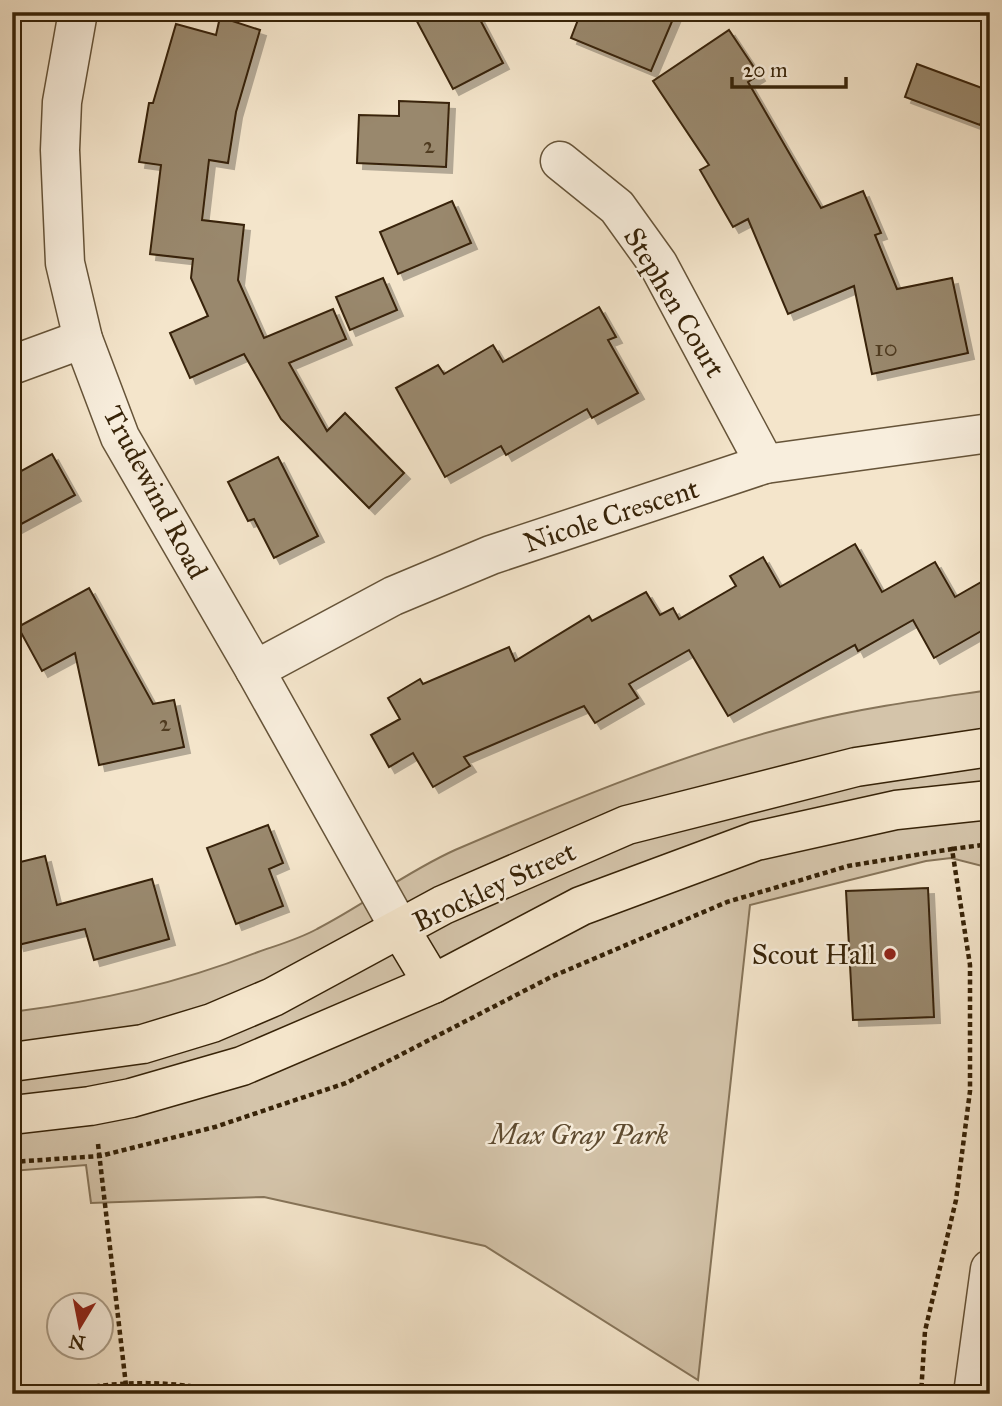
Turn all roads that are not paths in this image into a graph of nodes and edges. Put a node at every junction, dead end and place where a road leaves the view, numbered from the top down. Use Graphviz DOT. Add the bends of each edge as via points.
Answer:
graph roads {
  1 [pos="78,12"];
  2 [pos="560,161"];
  3 [pos="83,340"];
  4 [pos="12,365"];
  5 [pos="990,433"];
  6 [pos="765,464"];
  7 [pos="256,670"];
  8 [pos="984,748"];
  9 [pos="990,785"];
  10 [pos="990,800"];
  11 [pos="400,929"];
  12 [pos="433,984"];
  13 [pos="12,1062"];
  14 [pos="12,1115"];
  15 [pos="990,1269"];
  16 [pos="973,1394"];
  1 -- 3 [label="street, Trudewind Road" via="62,102 60,150 65,263"];
  2 -- 6 [label="street, Stephen Court" via="617,207 658,264"];
  3 -- 4 [label="street"];
  3 -- 7 [label="street, Trudewind Road" via="120,438"];
  5 -- 6 [label="street, Nicole Crescent"];
  6 -- 7 [label="street, Nicole Crescent" via="491,555 393,596"];
  7 -- 11 [label="street, Trudewind Road"];
  8 -- 9 [label="main road"];
  8 -- 11 [label="main road, Brockley Street" via="856,767 627,825 443,905"];
  10 -- 12 [label="main road, Brockley Street" via="896,810 756,841 581,906"];
  11 -- 12 [label="main road"];
  11 -- 13 [label="main road, Brockley Street" via="273,997 212,1023 144,1044"];
  12 -- 14 [label="main road, Brockley Street" via="242,1066 90,1106"];
  15 -- 16 [label="street"];
}
